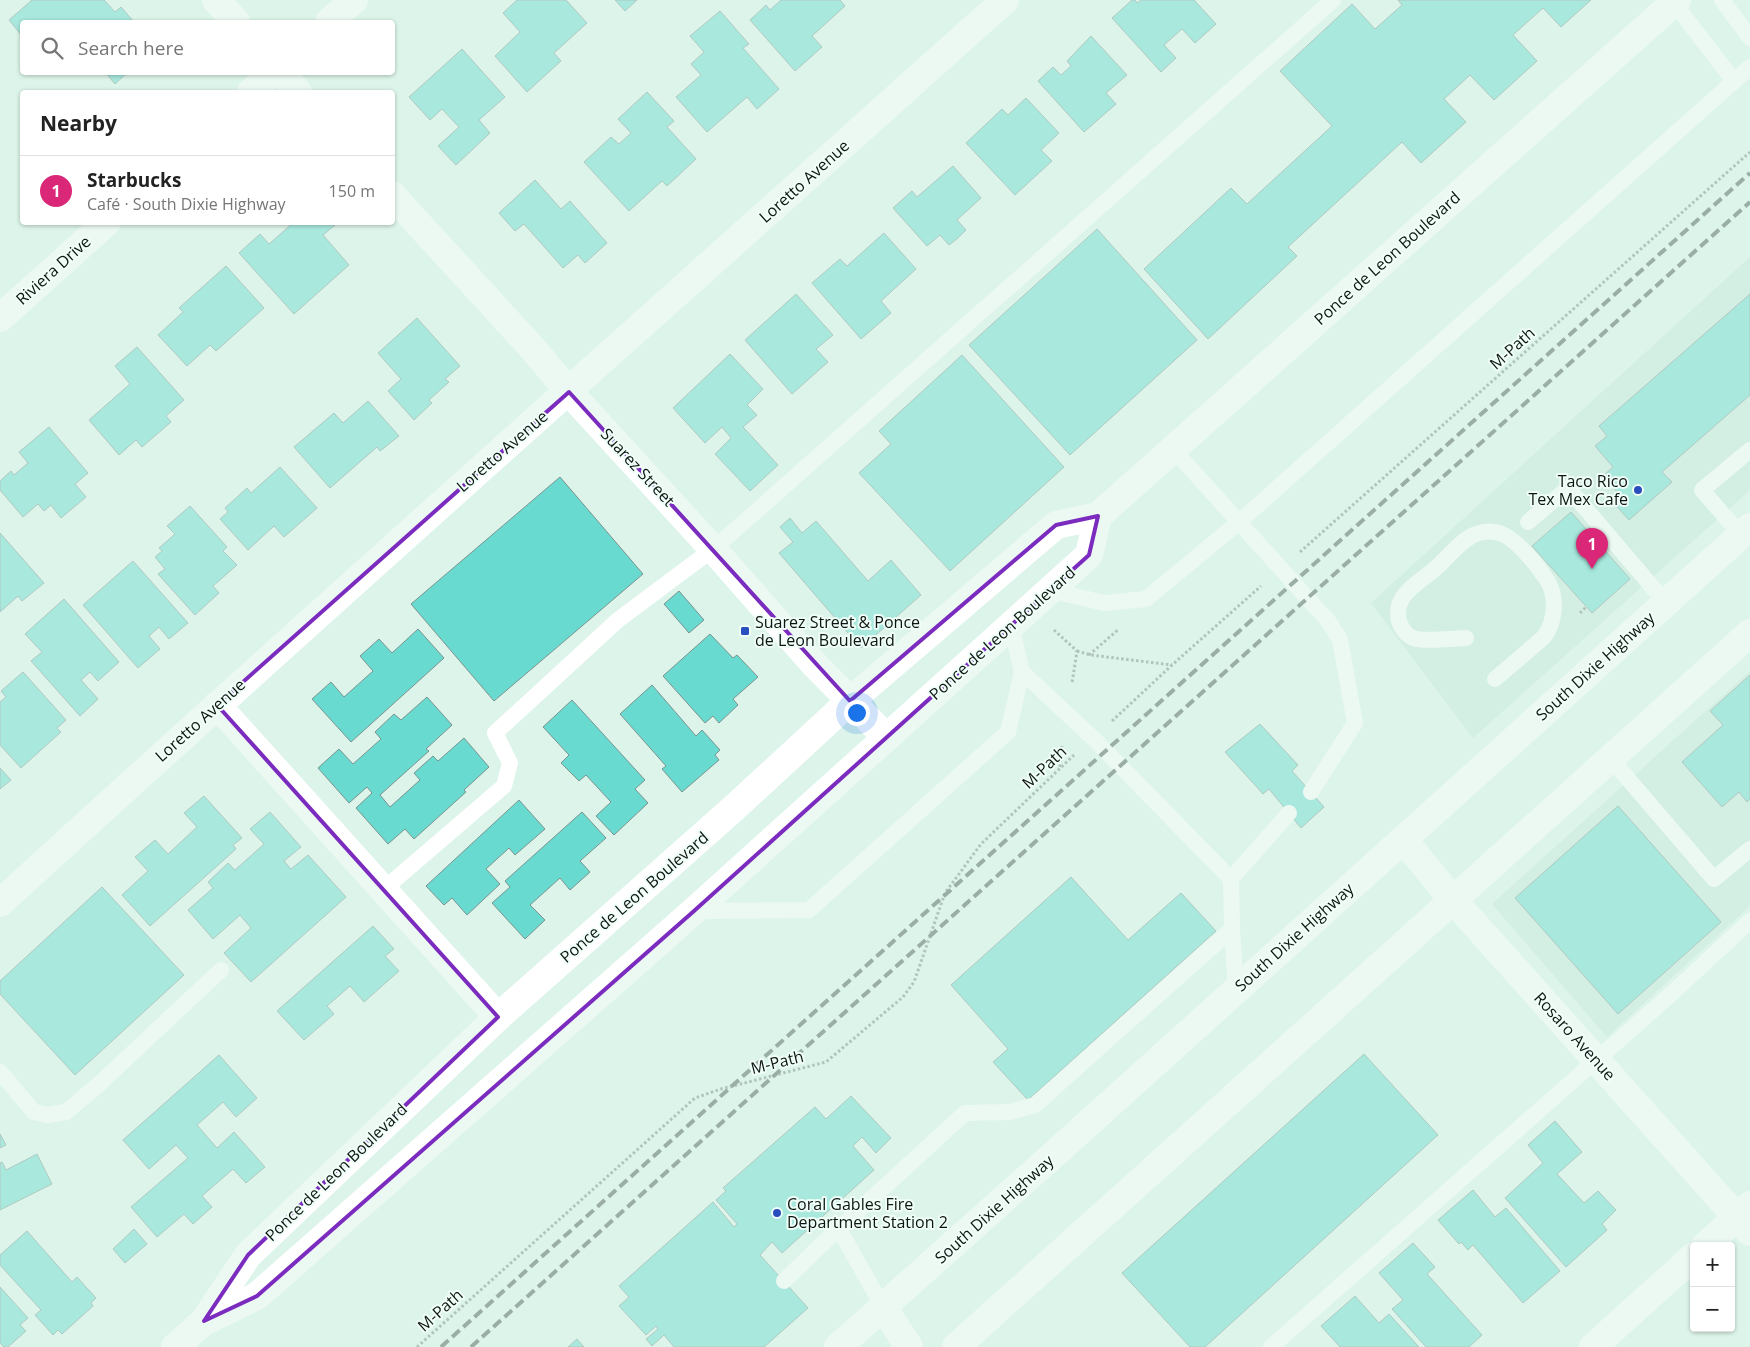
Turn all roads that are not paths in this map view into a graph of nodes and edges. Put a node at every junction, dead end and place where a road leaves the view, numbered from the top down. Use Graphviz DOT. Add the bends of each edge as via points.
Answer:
graph roads {
  1 [pos="216,0"];
  2 [pos="354,0"];
  3 [pos="1005,0"];
  4 [pos="1333,0"];
  5 [pos="1722,0"];
  6 [pos="1676,1"];
  7 [pos="234,20"];
  8 [pos="331,20"];
  9 [pos="1750,38"];
  10 [pos="1750,67"];
  11 [pos="270,75"];
  12 [pos="283,75"];
  13 [pos="1734,81"];
  14 [pos="253,90"];
  15 [pos="296,90"];
  16 [pos="395,198"];
  17 [pos="104,225"];
  18 [pos="0,318"];
  19 [pos="569,392"];
  20 [pos="1173,449"];
  21 [pos="1750,450"];
  22 [pos="1098,516"];
  23 [pos="1239,522"];
  24 [pos="1528,522"];
  25 [pos="1745,531"];
  26 [pos="713,549"];
  27 [pos="1049,590"];
  28 [pos="1666,603"];
  29 [pos="1011,625"];
  30 [pos="1750,633"];
  31 [pos="1466,638"];
  32 [pos="1022,672"];
  33 [pos="1496,679"];
  34 [pos="850,701"];
  35 [pos="217,704"];
  36 [pos="886,737"];
  37 [pos="1611,759"];
  38 [pos="1311,792"];
  39 [pos="1289,813"];
  40 [pos="1402,839"];
  41 [pos="1750,849"];
  42 [pos="1231,879"];
  43 [pos="384,890"];
  44 [pos="1453,900"];
  45 [pos="0,903"];
  46 [pos="694,911"];
  47 [pos="1750,921"];
  48 [pos="1232,930"];
  49 [pos="221,970"];
  50 [pos="1236,990"];
  51 [pos="498,1018"];
  52 [pos="1597,1060"];
  53 [pos="0,1072"];
  54 [pos="1746,1218"];
  55 [pos="839,1230"];
  56 [pos="1711,1242"];
  57 [pos="1690,1260"];
  58 [pos="784,1281"];
  59 [pos="883,1307"];
  60 [pos="204,1321"];
  61 [pos="176,1347"];
  62 [pos="838,1347"];
  63 [pos="909,1347"];
  64 [pos="956,1347"];
  65 [pos="1271,1347"];
  66 [pos="1593,1347"];
  1 -- 7 [label="main road"];
  2 -- 8 [label="main road"];
  3 -- 19 [label="main road, Loretto Avenue"];
  4 -- 26 [label="lane"];
  5 -- 9 [label="lane"];
  6 -- 13 [label="lane"];
  6 -- 20 [label="main road, Ponce de Leon Boulevard"];
  10 -- 13 [label="lane"];
  11 -- 14 [label="main road"];
  12 -- 15 [label="main road"];
  13 -- 23 [label="lane"];
  16 -- 19 [label="main road, Suarez Street"];
  17 -- 18 [label="main road, Riviera Drive"];
  19 -- 26 [label="main road, Suarez Street"];
  19 -- 35 [label="main road, Loretto Avenue"];
  20 -- 22 [label="main road, Ponce de Leon Boulevard"];
  20 -- 23 [label="lane"];
  21 -- 25 [label="lane" via="1702,490"];
  22 -- 27 [label="main road, Ponce de Leon Boulevard" via="1090,555"];
  22 -- 34 [label="main road, Ponce de Leon Boulevard" via="1056,525"];
  23 -- 27 [label="lane" via="1146,599 1104,603"];
  23 -- 38 [label="lane" via="1329,622 1340,640 1355,723"];
  24 -- 28 [label="lane" via="1568,488"];
  25 -- 28 [label="main road, South Dixie Highway"];
  26 -- 34 [label="main road, Suarez Street"];
  26 -- 43 [label="lane" via="618,620 494,733 510,763 504,786"];
  27 -- 29 [label="main road, Ponce de Leon Boulevard"];
  28 -- 40 [label="main road, South Dixie Highway"];
  29 -- 32 [label="lane"];
  29 -- 36 [label="main road, Ponce de Leon Boulevard"];
  30 -- 37 [label="main road"];
  31 -- 33 [label="lane" via="1414,639 1400,622 1400,601 1467,539 1486,532 1504,534 1546,578 1552,592 1554,617 1544,638"];
  32 -- 42 [label="lane" via="1093,738"];
  32 -- 46 [label="lane" via="1008,732 809,910"];
  34 -- 36 [label="main road, Suarez Street"];
  34 -- 51 [label="main road, Ponce de Leon Boulevard"];
  35 -- 43 [label="main road"];
  35 -- 45 [label="main road, Loretto Avenue"];
  36 -- 46 [label="main road, Ponce de Leon Boulevard"];
  37 -- 41 [label="lane" via="1714,879"];
  37 -- 44 [label="main road"];
  39 -- 42 [label="lane"];
  40 -- 44 [label="main road, Rosaro Avenue"];
  40 -- 50 [label="main road, South Dixie Highway"];
  42 -- 48 [label="lane"];
  43 -- 51 [label="main road"];
  44 -- 52 [label="main road, Rosaro Avenue"];
  44 -- 64 [label="main road"];
  46 -- 60 [label="main road, Ponce de Leon Boulevard" via="257,1296"];
  47 -- 52 [label="lane"];
  48 -- 50 [label="lane"];
  48 -- 55 [label="lane" via="1035,1105 1010,1112 965,1113"];
  49 -- 53 [label="lane" via="66,1112 47,1115 34,1112"];
  50 -- 59 [label="main road, South Dixie Highway"];
  51 -- 60 [label="main road, Ponce de Leon Boulevard" via="248,1255"];
  52 -- 54 [label="main road, Rosaro Avenue"];
  52 -- 65 [label="lane"];
  54 -- 56 [label="main road"];
  55 -- 58 [label="lane"];
  55 -- 59 [label="lane"];
  57 -- 66 [label="main road"];
  59 -- 62 [label="main road, South Dixie Highway"];
  59 -- 63 [label="main road"];
  60 -- 61 [label="main road, Ponce de Leon Boulevard"];
}
